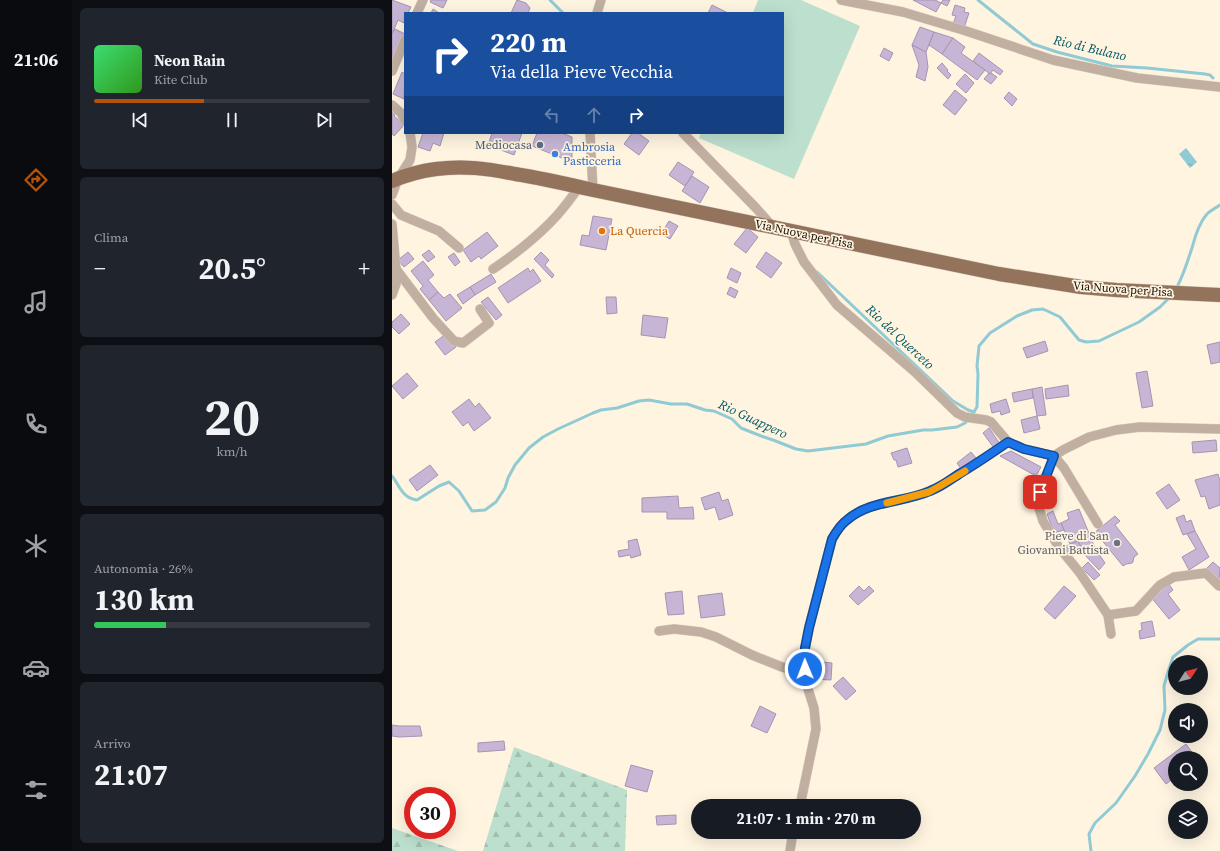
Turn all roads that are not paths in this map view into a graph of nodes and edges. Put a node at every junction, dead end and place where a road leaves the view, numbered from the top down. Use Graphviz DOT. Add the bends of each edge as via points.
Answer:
graph roads {
  1 [pos="423,0"];
  2 [pos="601,0"];
  3 [pos="841,0"];
  4 [pos="417,12"];
  5 [pos="597,12"];
  6 [pos="404,42"];
  7 [pos="392,71"];
  8 [pos="1220,87"];
  9 [pos="392,105"];
  10 [pos="404,119"];
  11 [pos="410,134"];
  12 [pos="590,134"];
  13 [pos="684,134"];
  14 [pos="395,180"];
  15 [pos="579,187"];
  16 [pos="593,190"];
  17 [pos="392,195"];
  18 [pos="392,204"];
  19 [pos="392,224"];
  20 [pos="774,228"];
  21 [pos="791,231"];
  22 [pos="460,248"];
  23 [pos="396,269"];
  24 [pos="493,269"];
  25 [pos="392,295"];
  26 [pos="1220,295"];
  27 [pos="480,309"];
  28 [pos="1220,429"];
  29 [pos="1008,442"];
  30 [pos="1054,456"];
  31 [pos="1098,524"];
  32 [pos="1220,586"];
  33 [pos="1108,615"];
  34 [pos="659,631"];
  35 [pos="1111,634"];
  36 [pos="805,669"];
  37 [pos="801,799"];
  38 [pos="792,839"];
  39 [pos="790,851"];
  1 -- 4 [label="street"];
  2 -- 5 [label="street"];
  3 -- 8 [label="street" via="902,12 1053,60 1137,78"];
  6 -- 7 [label="street"];
  9 -- 10 [label="street"];
  11 -- 14 [label="street" via="410,160"];
  12 -- 16 [label="street"];
  13 -- 20 [label="street"];
  14 -- 15 [label="main road, Via Nuova per Pisa" via="414,173 452,167 488,169"];
  14 -- 17 [label="street"];
  15 -- 16 [label="main road, Via Nuova per Pisa"];
  15 -- 24 [label="street" via="564,208 542,230"];
  16 -- 20 [label="main road, Via Nuova per Pisa"];
  18 -- 22 [label="street" via="401,215 439,231"];
  19 -- 23 [label="street"];
  20 -- 21 [label="main road, Via Nuova per Pisa"];
  21 -- 26 [label="main road, Via Nuova per Pisa" via="1051,283 1116,290"];
  21 -- 29 [label="street" via="804,262 837,305 915,372 950,407 965,417 991,422"];
  23 -- 25 [label="street" via="396,284"];
  23 -- 27 [label="street" via="454,341 463,342 489,323"];
  28 -- 30 [label="street" via="1116,430 1089,437"];
  29 -- 30 [label="street" via="1024,449"];
  29 -- 36 [label="street" via="940,486 917,496 858,512 838,528 832,539 809,628 805,648"];
  30 -- 31 [label="street"];
  30 -- 33 [label="street" via="1040,492 1038,505 1043,521"];
  32 -- 33 [label="street" via="1206,573 1174,577 1160,585 1136,611"];
  33 -- 35 [label="street"];
  34 -- 36 [label="street" via="674,629 701,632 782,667 792,670"];
  36 -- 37 [label="street" via="806,686 814,708 816,730"];
  38 -- 39 [label="street"];
}
